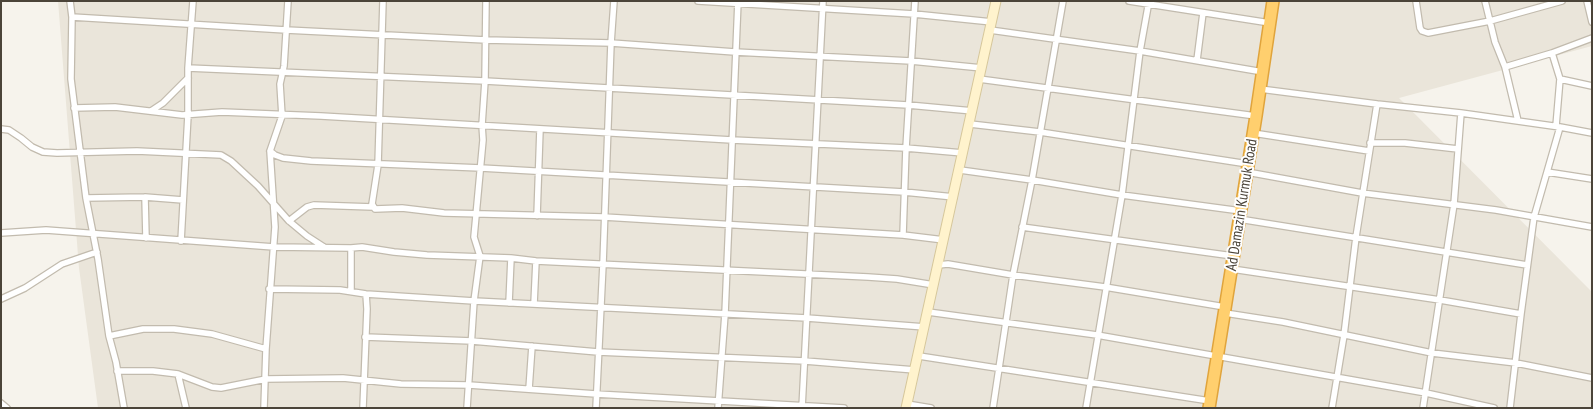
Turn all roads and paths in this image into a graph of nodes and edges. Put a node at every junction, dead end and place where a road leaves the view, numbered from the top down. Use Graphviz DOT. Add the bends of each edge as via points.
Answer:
graph roads {
  1 [pos="70,1"];
  2 [pos="193,1"];
  3 [pos="288,1"];
  4 [pos="383,1"];
  5 [pos="486,1"];
  6 [pos="614,1"];
  7 [pos="698,1"];
  8 [pos="824,1"];
  9 [pos="915,1"];
  10 [pos="996,1"];
  11 [pos="1063,1"];
  12 [pos="1129,1"];
  13 [pos="1273,1"];
  14 [pos="1416,1"];
  15 [pos="1485,1"];
  16 [pos="1562,1"];
  17 [pos="1587,1"];
  18 [pos="738,3"];
  19 [pos="1149,3"];
  20 [pos="823,8"];
  21 [pos="1203,13"];
  22 [pos="914,14"];
  23 [pos="72,17"];
  24 [pos="1490,21"];
  25 [pos="1592,22"];
  26 [pos="1270,24"];
  27 [pos="192,25"];
  28 [pos="991,26"];
  29 [pos="286,30"];
  30 [pos="382,34"];
  31 [pos="1057,38"];
  32 [pos="1592,38"];
  33 [pos="486,40"];
  34 [pos="611,42"];
  35 [pos="1140,51"];
  36 [pos="736,52"];
  37 [pos="1552,53"];
  38 [pos="820,56"];
  39 [pos="1196,60"];
  40 [pos="911,61"];
  41 [pos="1505,67"];
  42 [pos="188,68"];
  43 [pos="982,68"];
  44 [pos="282,72"];
  45 [pos="1263,72"];
  46 [pos="381,76"];
  47 [pos="188,78"];
  48 [pos="980,79"];
  49 [pos="1560,79"];
  50 [pos="485,81"];
  51 [pos="1592,86"];
  52 [pos="1048,87"];
  53 [pos="610,89"];
  54 [pos="1260,89"];
  55 [pos="734,96"];
  56 [pos="1134,98"];
  57 [pos="818,100"];
  58 [pos="1377,104"];
  59 [pos="908,105"];
  60 [pos="74,108"];
  61 [pos="972,111"];
  62 [pos="151,112"];
  63 [pos="1462,113"];
  64 [pos="188,115"];
  65 [pos="282,116"];
  66 [pos="1256,116"];
  67 [pos="379,121"];
  68 [pos="1518,121"];
  69 [pos="970,124"];
  70 [pos="482,125"];
  71 [pos="1558,126"];
  72 [pos="1,129"];
  73 [pos="540,129"];
  74 [pos="1040,132"];
  75 [pos="608,133"];
  76 [pos="1592,133"];
  77 [pos="1253,134"];
  78 [pos="732,140"];
  79 [pos="1370,143"];
  80 [pos="815,144"];
  81 [pos="1128,146"];
  82 [pos="906,148"];
  83 [pos="1458,148"];
  84 [pos="270,151"];
  85 [pos="1369,151"];
  86 [pos="81,152"];
  87 [pos="963,153"];
  88 [pos="186,154"];
  89 [pos="378,165"];
  90 [pos="481,168"];
  91 [pos="1247,168"];
  92 [pos="960,170"];
  93 [pos="540,172"];
  94 [pos="1547,172"];
  95 [pos="606,176"];
  96 [pos="1592,179"];
  97 [pos="1032,180"];
  98 [pos="730,182"];
  99 [pos="813,187"];
  100 [pos="904,192"];
  101 [pos="1362,193"];
  102 [pos="1122,195"];
  103 [pos="145,197"];
  104 [pos="954,197"];
  105 [pos="86,198"];
  106 [pos="183,200"];
  107 [pos="1454,204"];
  108 [pos="274,205"];
  109 [pos="373,207"];
  110 [pos="476,213"];
  111 [pos="1240,215"];
  112 [pos="537,216"];
  113 [pos="1534,217"];
  114 [pos="604,218"];
  115 [pos="289,221"];
  116 [pos="728,226"];
  117 [pos="1022,227"];
  118 [pos="1592,227"];
  119 [pos="811,231"];
  120 [pos="1,233"];
  121 [pos="94,235"];
  122 [pos="903,235"];
  123 [pos="1356,237"];
  124 [pos="146,238"];
  125 [pos="181,240"];
  126 [pos="944,240"];
  127 [pos="1115,240"];
  128 [pos="274,247"];
  129 [pos="324,248"];
  130 [pos="351,248"];
  131 [pos="1447,251"];
  132 [pos="97,252"];
  133 [pos="480,256"];
  134 [pos="1234,256"];
  135 [pos="511,258"];
  136 [pos="536,261"];
  137 [pos="603,264"];
  138 [pos="938,265"];
  139 [pos="1527,265"];
  140 [pos="1232,268"];
  141 [pos="726,271"];
  142 [pos="809,275"];
  143 [pos="1013,275"];
  144 [pos="934,285"];
  145 [pos="1350,287"];
  146 [pos="1106,288"];
  147 [pos="269,289"];
  148 [pos="351,291"];
  149 [pos="366,294"];
  150 [pos="1,299"];
  151 [pos="1440,300"];
  152 [pos="474,301"];
  153 [pos="509,303"];
  154 [pos="534,304"];
  155 [pos="601,307"];
  156 [pos="1225,310"];
  157 [pos="928,312"];
  158 [pos="725,314"];
  159 [pos="1521,314"];
  160 [pos="807,318"];
  161 [pos="1006,322"];
  162 [pos="925,327"];
  163 [pos="1097,335"];
  164 [pos="1344,335"];
  165 [pos="109,336"];
  166 [pos="365,337"];
  167 [pos="472,341"];
  168 [pos="532,346"];
  169 [pos="266,349"];
  170 [pos="598,352"];
  171 [pos="1432,353"];
  172 [pos="918,356"];
  173 [pos="1218,356"];
  174 [pos="722,357"];
  175 [pos="804,361"];
  176 [pos="1516,363"];
  177 [pos="999,368"];
  178 [pos="915,370"];
  179 [pos="117,371"];
  180 [pos="178,374"];
  181 [pos="1337,378"];
  182 [pos="1592,378"];
  183 [pos="266,379"];
  184 [pos="364,380"];
  185 [pos="1090,382"];
  186 [pos="469,385"];
  187 [pos="529,389"];
  188 [pos="1426,393"];
  189 [pos="596,394"];
  190 [pos="1,403"];
  191 [pos="719,405"];
  192 [pos="1209,405"];
  193 [pos="802,406"];
  194 [pos="906,406"];
  195 [pos="7,408"];
  196 [pos="124,408"];
  197 [pos="186,408"];
  198 [pos="264,408"];
  199 [pos="363,408"];
  200 [pos="468,408"];
  201 [pos="596,408"];
  202 [pos="844,408"];
  203 [pos="932,408"];
  204 [pos="993,408"];
  205 [pos="1086,408"];
  206 [pos="1332,408"];
  207 [pos="1423,408"];
  208 [pos="1494,408"];
  209 [pos="1510,408"];
  1 -- 23 [label="street"];
  2 -- 27 [label="street"];
  3 -- 29 [label="street"];
  4 -- 30 [label="street"];
  5 -- 33 [label="street"];
  6 -- 34 [label="street"];
  7 -- 18 [label="street"];
  8 -- 20 [label="street"];
  9 -- 22 [label="street"];
  10 -- 28 [label="street"];
  11 -- 31 [label="street"];
  12 -- 19 [label="street"];
  13 -- 26 [label="highway, Ad Damazin Kurmuk Road"];
  14 -- 24 [label="street" via="1422,31 1428,33"];
  15 -- 24 [label="street"];
  16 -- 24 [label="street"];
  17 -- 25 [label="street"];
  18 -- 20 [label="street"];
  18 -- 36 [label="street"];
  19 -- 21 [label="street"];
  19 -- 35 [label="street"];
  20 -- 22 [label="street"];
  20 -- 38 [label="street"];
  21 -- 26 [label="street"];
  21 -- 39 [label="street"];
  22 -- 28 [label="street"];
  22 -- 40 [label="street"];
  23 -- 27 [label="street"];
  23 -- 60 [label="street"];
  24 -- 41 [label="street"];
  26 -- 45 [label="highway, Ad Damazin Kurmuk Road"];
  27 -- 29 [label="street"];
  27 -- 42 [label="street"];
  28 -- 31 [label="street"];
  28 -- 43 [label="street"];
  29 -- 30 [label="street"];
  29 -- 44 [label="street"];
  30 -- 33 [label="street"];
  30 -- 46 [label="street"];
  31 -- 35 [label="street"];
  31 -- 52 [label="street"];
  32 -- 37 [label="street"];
  33 -- 34 [label="street"];
  33 -- 50 [label="street"];
  34 -- 36 [label="street"];
  34 -- 53 [label="street"];
  35 -- 39 [label="street"];
  35 -- 56 [label="street"];
  36 -- 38 [label="street"];
  36 -- 55 [label="street"];
  37 -- 41 [label="street"];
  37 -- 49 [label="street"];
  38 -- 40 [label="street"];
  38 -- 57 [label="street"];
  39 -- 45 [label="street"];
  40 -- 43 [label="street"];
  40 -- 59 [label="street"];
  41 -- 68 [label="street"];
  42 -- 44 [label="street"];
  42 -- 47 [label="street"];
  43 -- 48 [label="street"];
  44 -- 46 [label="street"];
  44 -- 65 [label="street"];
  45 -- 54 [label="highway, Ad Damazin Kurmuk Road"];
  46 -- 50 [label="street"];
  46 -- 67 [label="street"];
  47 -- 62 [label="street"];
  47 -- 64 [label="street"];
  48 -- 52 [label="street"];
  48 -- 61 [label="street"];
  49 -- 51 [label="street"];
  49 -- 71 [label="street"];
  50 -- 53 [label="street"];
  50 -- 70 [label="street"];
  52 -- 56 [label="street"];
  52 -- 74 [label="street"];
  53 -- 55 [label="street"];
  53 -- 75 [label="street"];
  54 -- 58 [label="street"];
  54 -- 66 [label="highway, Ad Damazin Kurmuk Road"];
  55 -- 57 [label="street"];
  55 -- 78 [label="street"];
  56 -- 66 [label="street"];
  56 -- 81 [label="street"];
  57 -- 59 [label="street"];
  57 -- 80 [label="street"];
  58 -- 63 [label="street"];
  58 -- 79 [label="street"];
  59 -- 61 [label="street"];
  59 -- 82 [label="street"];
  60 -- 62 [label="street" via="115,106"];
  60 -- 86 [label="street"];
  61 -- 69 [label="street"];
  62 -- 64 [label="street"];
  63 -- 68 [label="street"];
  63 -- 83 [label="street"];
  64 -- 65 [label="street" via="222,112"];
  64 -- 88 [label="street"];
  65 -- 67 [label="street"];
  65 -- 84 [label="street"];
  66 -- 77 [label="highway, Ad Damazin Kurmuk Road"];
  67 -- 70 [label="street"];
  67 -- 89 [label="street"];
  68 -- 71 [label="street"];
  69 -- 74 [label="street"];
  69 -- 87 [label="street"];
  70 -- 73 [label="street"];
  70 -- 90 [label="street"];
  71 -- 76 [label="street"];
  71 -- 94 [label="street"];
  72 -- 86 [label="street" via="9,130 43,152"];
  73 -- 75 [label="street"];
  73 -- 93 [label="street"];
  74 -- 81 [label="street"];
  74 -- 97 [label="street"];
  75 -- 78 [label="street"];
  75 -- 95 [label="street"];
  77 -- 85 [label="street"];
  77 -- 91 [label="highway, Ad Damazin Kurmuk Road"];
  78 -- 80 [label="street"];
  78 -- 98 [label="street"];
  79 -- 83 [label="street"];
  79 -- 85 [label="street"];
  80 -- 82 [label="street"];
  80 -- 99 [label="street"];
  81 -- 91 [label="street"];
  81 -- 102 [label="street"];
  82 -- 87 [label="street"];
  82 -- 100 [label="street"];
  83 -- 107 [label="street"];
  84 -- 89 [label="street" via="283,158"];
  84 -- 108 [label="street"];
  85 -- 101 [label="street"];
  86 -- 88 [label="street"];
  86 -- 105 [label="street"];
  87 -- 92 [label="street"];
  88 -- 106 [label="street"];
  88 -- 108 [label="street" via="221,155"];
  89 -- 90 [label="street"];
  89 -- 109 [label="street"];
  90 -- 93 [label="street"];
  90 -- 110 [label="street"];
  91 -- 101 [label="street"];
  91 -- 111 [label="highway, Ad Damazin Kurmuk Road"];
  92 -- 97 [label="street"];
  92 -- 104 [label="street"];
  93 -- 95 [label="street"];
  93 -- 112 [label="street"];
  94 -- 96 [label="street"];
  94 -- 113 [label="street"];
  95 -- 98 [label="street"];
  95 -- 114 [label="street"];
  97 -- 102 [label="street"];
  97 -- 117 [label="street"];
  98 -- 99 [label="street"];
  98 -- 116 [label="street"];
  99 -- 100 [label="street"];
  99 -- 119 [label="street"];
  100 -- 104 [label="street"];
  100 -- 122 [label="street"];
  101 -- 107 [label="street"];
  101 -- 123 [label="street"];
  102 -- 111 [label="street"];
  102 -- 127 [label="street"];
  103 -- 105 [label="street"];
  103 -- 106 [label="street"];
  103 -- 124 [label="street"];
  104 -- 126 [label="street"];
  105 -- 121 [label="street"];
  106 -- 125 [label="street"];
  107 -- 113 [label="street"];
  107 -- 131 [label="street"];
  108 -- 115 [label="street"];
  108 -- 128 [label="street"];
  109 -- 110 [label="street"];
  109 -- 115 [label="street" via="314,205"];
  110 -- 112 [label="street"];
  110 -- 133 [label="street" via="474,237"];
  111 -- 123 [label="street"];
  111 -- 134 [label="highway, Ad Damazin Kurmuk Road"];
  112 -- 114 [label="street"];
  113 -- 118 [label="street"];
  113 -- 139 [label="street"];
  114 -- 116 [label="street"];
  114 -- 137 [label="street"];
  115 -- 129 [label="street"];
  116 -- 119 [label="street"];
  116 -- 141 [label="street"];
  117 -- 127 [label="street"];
  117 -- 143 [label="street"];
  119 -- 122 [label="street"];
  119 -- 142 [label="street"];
  120 -- 121 [label="street" via="46,230"];
  121 -- 124 [label="street"];
  121 -- 132 [label="street"];
  122 -- 126 [label="street"];
  123 -- 131 [label="street"];
  123 -- 145 [label="street"];
  124 -- 125 [label="street"];
  125 -- 128 [label="street"];
  126 -- 138 [label="street"];
  127 -- 134 [label="street"];
  127 -- 146 [label="street"];
  128 -- 129 [label="street"];
  128 -- 147 [label="street"];
  129 -- 130 [label="street"];
  130 -- 133 [label="street"];
  130 -- 148 [label="street"];
  131 -- 139 [label="street"];
  131 -- 151 [label="street"];
  132 -- 150 [label="street" via="62,264"];
  132 -- 165 [label="street"];
  133 -- 135 [label="street"];
  133 -- 152 [label="street"];
  134 -- 140 [label="highway, Ad Damazin Kurmuk Road"];
  135 -- 136 [label="street"];
  135 -- 153 [label="street"];
  136 -- 137 [label="street"];
  136 -- 154 [label="street"];
  137 -- 141 [label="street"];
  137 -- 155 [label="street"];
  138 -- 143 [label="street"];
  138 -- 144 [label="street"];
  139 -- 159 [label="street"];
  140 -- 145 [label="street"];
  140 -- 156 [label="highway, Ad Damazin Kurmuk Road"];
  141 -- 142 [label="street"];
  141 -- 158 [label="street"];
  142 -- 144 [label="street" via="897,279"];
  142 -- 160 [label="street"];
  143 -- 146 [label="street"];
  143 -- 161 [label="street"];
  144 -- 157 [label="street"];
  145 -- 151 [label="street"];
  145 -- 164 [label="street"];
  146 -- 156 [label="street"];
  146 -- 163 [label="street"];
  147 -- 148 [label="street"];
  147 -- 169 [label="street"];
  148 -- 149 [label="street"];
  149 -- 152 [label="street"];
  149 -- 166 [label="street"];
  151 -- 159 [label="street"];
  151 -- 171 [label="street"];
  152 -- 153 [label="street"];
  152 -- 167 [label="street"];
  153 -- 154 [label="street"];
  154 -- 155 [label="street"];
  155 -- 158 [label="street"];
  155 -- 170 [label="street"];
  156 -- 164 [label="street"];
  156 -- 173 [label="highway, Ad Damazin Kurmuk Road"];
  157 -- 161 [label="street"];
  157 -- 162 [label="street"];
  158 -- 160 [label="street"];
  158 -- 174 [label="street"];
  159 -- 176 [label="street"];
  160 -- 162 [label="street"];
  160 -- 175 [label="street"];
  161 -- 163 [label="street"];
  161 -- 177 [label="street"];
  162 -- 172 [label="street"];
  163 -- 173 [label="street"];
  163 -- 185 [label="street"];
  164 -- 171 [label="street"];
  164 -- 181 [label="street"];
  165 -- 169 [label="street" via="143,329 174,329 212,334"];
  165 -- 179 [label="street"];
  166 -- 167 [label="street"];
  166 -- 184 [label="street"];
  167 -- 168 [label="street"];
  167 -- 186 [label="street"];
  168 -- 170 [label="street"];
  168 -- 187 [label="street"];
  169 -- 183 [label="street"];
  170 -- 174 [label="street"];
  170 -- 189 [label="street"];
  171 -- 176 [label="street"];
  171 -- 188 [label="street"];
  172 -- 177 [label="street"];
  172 -- 178 [label="street"];
  173 -- 181 [label="street"];
  173 -- 192 [label="highway, Ad Damazin Kurmuk Road"];
  174 -- 175 [label="street"];
  174 -- 191 [label="street"];
  175 -- 178 [label="street"];
  175 -- 193 [label="street"];
  176 -- 182 [label="street"];
  176 -- 209 [label="street"];
  177 -- 185 [label="street"];
  177 -- 204 [label="street"];
  178 -- 194 [label="street"];
  179 -- 180 [label="street"];
  179 -- 196 [label="street"];
  180 -- 183 [label="street" via="221,388"];
  180 -- 197 [label="street"];
  181 -- 188 [label="street"];
  181 -- 206 [label="street"];
  183 -- 184 [label="street" via="324,377"];
  183 -- 198 [label="street"];
  184 -- 186 [label="street"];
  184 -- 199 [label="street"];
  185 -- 192 [label="street"];
  185 -- 205 [label="street"];
  186 -- 187 [label="street"];
  186 -- 200 [label="street"];
  187 -- 189 [label="street"];
  188 -- 207 [label="street"];
  188 -- 208 [label="street"];
  189 -- 191 [label="street"];
  189 -- 201 [label="street"];
  190 -- 195 [label="street"];
  191 -- 193 [label="street"];
  193 -- 202 [label="street"];
  194 -- 203 [label="street"];
}
